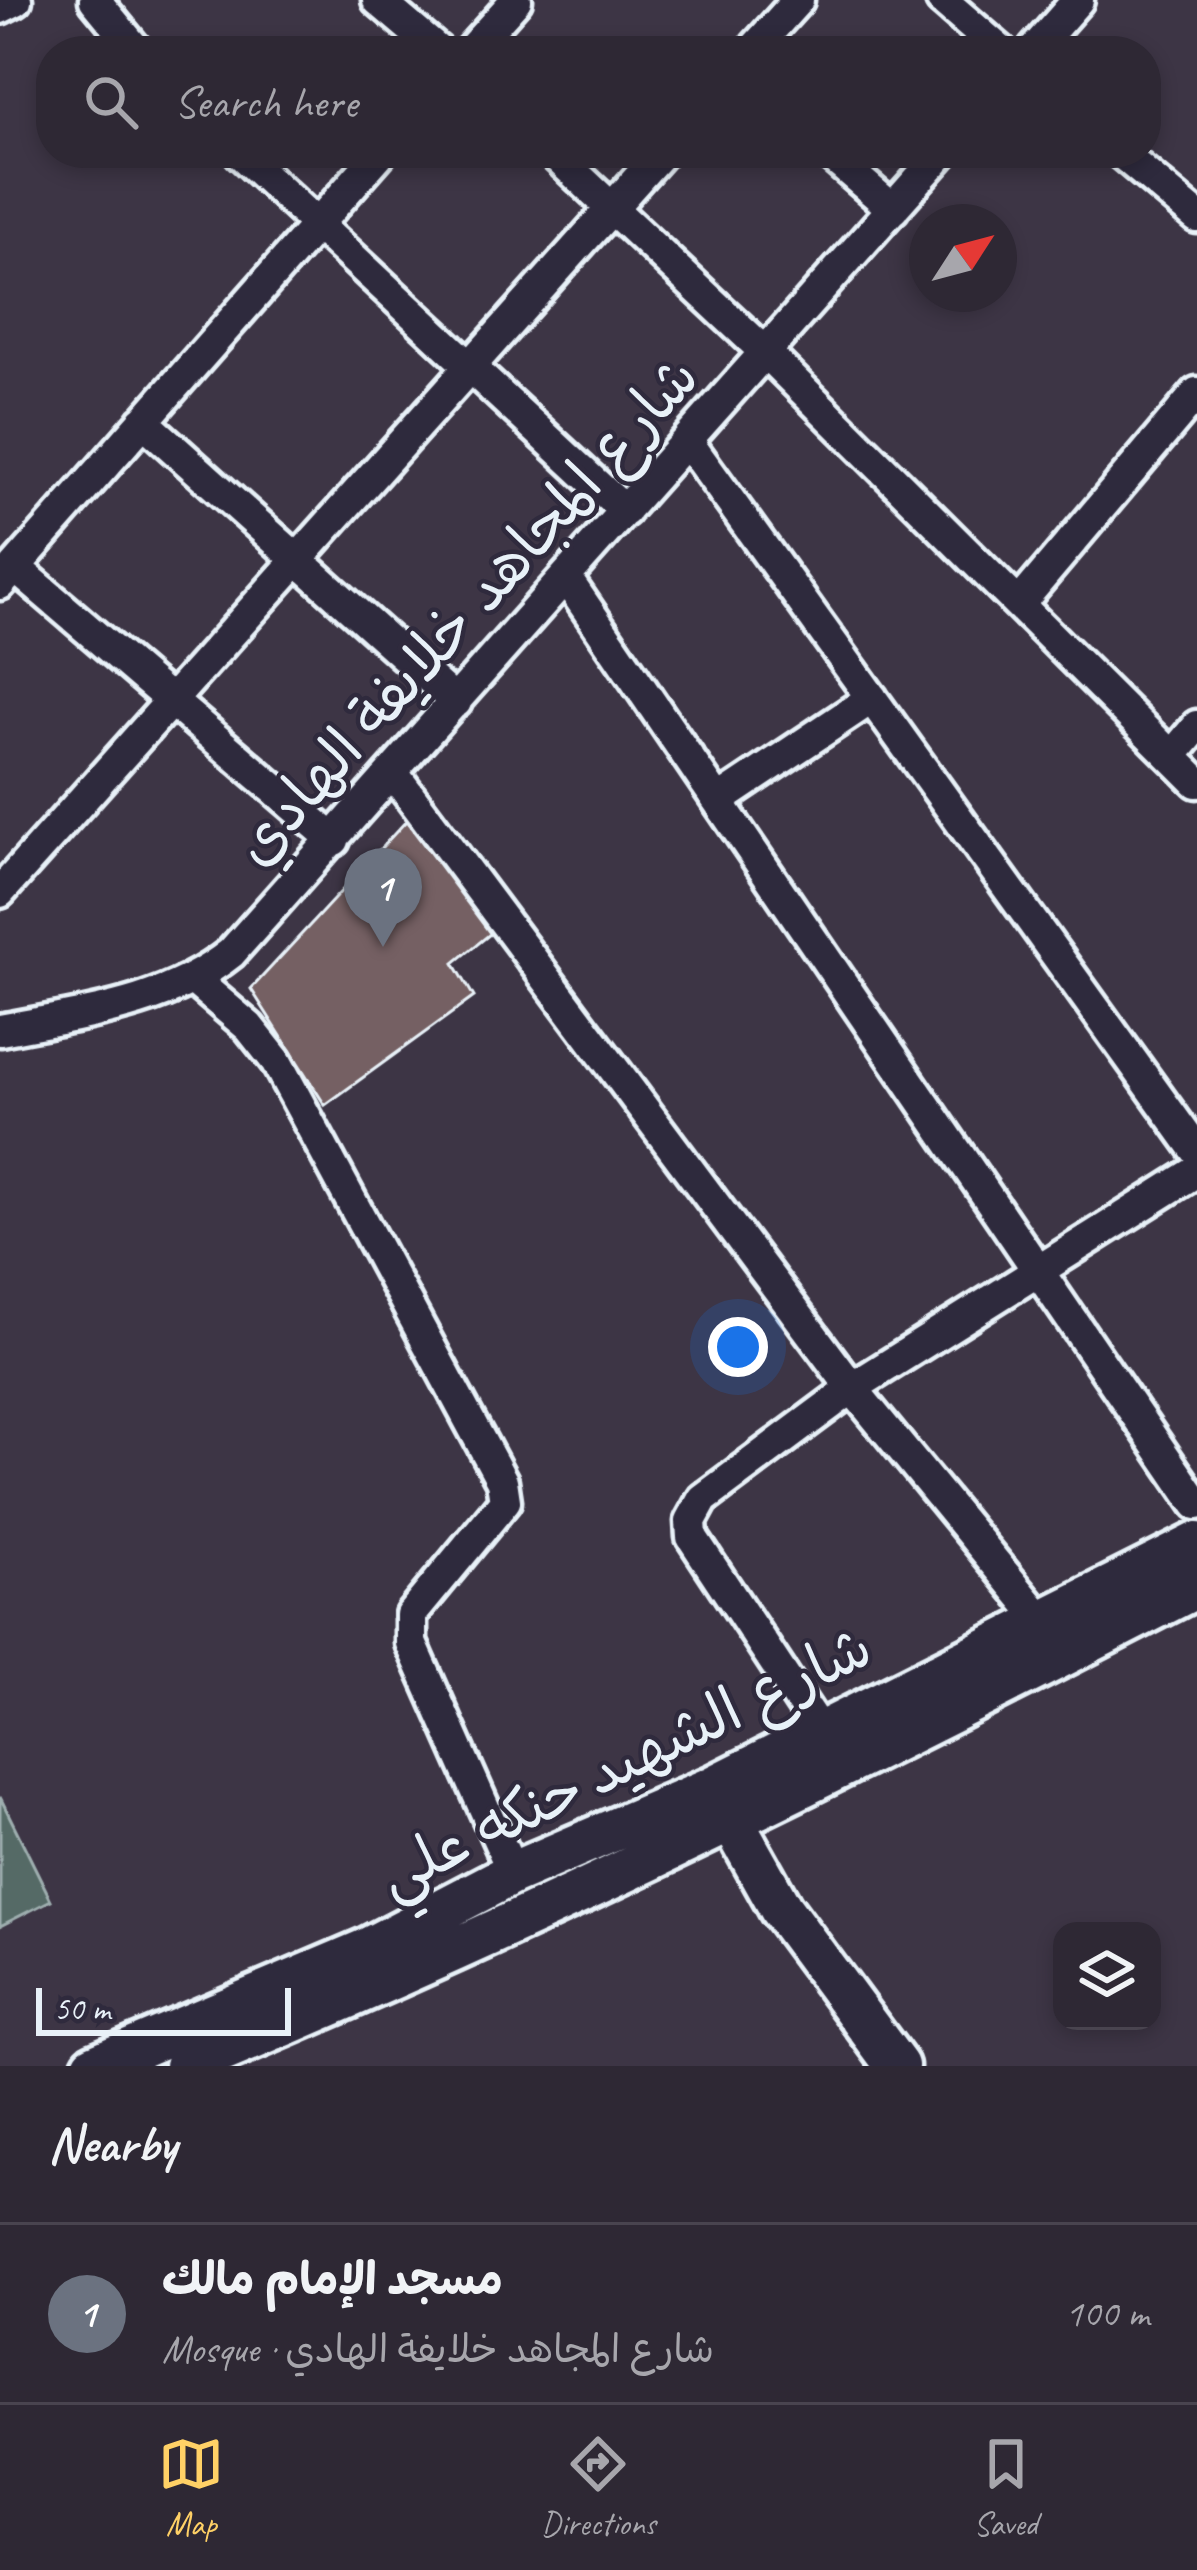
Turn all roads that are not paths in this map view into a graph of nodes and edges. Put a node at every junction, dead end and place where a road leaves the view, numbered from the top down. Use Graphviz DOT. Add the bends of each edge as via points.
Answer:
graph roads {
  1 [pos="16,0"];
  2 [pos="95,0"];
  3 [pos="377,0"];
  4 [pos="516,0"];
  5 [pos="798,0"];
  6 [pos="942,0"];
  7 [pos="1078,0"];
  8 [pos="0,8"];
  9 [pos="125,36"];
  10 [pos="420,36"];
  11 [pos="484,36"];
  12 [pos="766,36"];
  13 [pos="984,36"];
  14 [pos="1046,36"];
  15 [pos="257,168"];
  16 [pos="367,168"];
  17 [pos="570,168"];
  18 [pos="648,168"];
  19 [pos="845,168"];
  20 [pos="929,168"];
  21 [pos="1139,168"];
  22 [pos="613,207"];
  23 [pos="892,209"];
  24 [pos="1197,217"];
  25 [pos="317,224"];
  26 [pos="766,353"];
  27 [pos="470,367"];
  28 [pos="1197,392"];
  29 [pos="143,422"];
  30 [pos="687,441"];
  31 [pos="625,512"];
  32 [pos="297,560"];
  33 [pos="7,575"];
  34 [pos="566,578"];
  35 [pos="1018,604"];
  36 [pos="872,698"];
  37 [pos="171,701"];
  38 [pos="456,702"];
  39 [pos="1197,726"];
  40 [pos="1172,757"];
  41 [pos="393,773"];
  42 [pos="1197,782"];
  43 [pos="718,801"];
  44 [pos="334,840"];
  45 [pos="0,892"];
  46 [pos="194,980"];
  47 [pos="0,1030"];
  48 [pos="1197,1150"];
  49 [pos="1197,1171"];
  50 [pos="1038,1274"];
  51 [pos="852,1388"];
  52 [pos="1197,1504"];
  53 [pos="1197,1544"];
  54 [pos="1197,1586"];
  55 [pos="1043,1621"];
  56 [pos="821,1734"];
  57 [pos="722,1804"];
  58 [pos="513,1873"];
  59 [pos="258,2053"];
  60 [pos="94,2066"];
  61 [pos="186,2066"];
  62 [pos="897,2066"];
  1 -- 8 [label="street"];
  2 -- 9 [label="street"];
  3 -- 10 [label="street"];
  4 -- 11 [label="street"];
  5 -- 12 [label="street"];
  6 -- 13 [label="street"];
  7 -- 14 [label="street"];
  15 -- 25 [label="street"];
  16 -- 25 [label="street"];
  17 -- 22 [label="street"];
  18 -- 22 [label="street"];
  19 -- 23 [label="street"];
  20 -- 23 [label="street, شارع المجاهد خلايفة الهادي"];
  21 -- 24 [label="street"];
  22 -- 26 [label="street"];
  22 -- 27 [label="street"];
  23 -- 26 [label="street, شارع المجاهد خلايفة الهادي"];
  25 -- 27 [label="street"];
  25 -- 29 [label="street"];
  26 -- 30 [label="street, شارع المجاهد خلايفة الهادي"];
  26 -- 35 [label="street"];
  27 -- 31 [label="street"];
  27 -- 32 [label="street"];
  28 -- 35 [label="street"];
  29 -- 32 [label="street"];
  29 -- 33 [label="street"];
  30 -- 31 [label="street, شارع المجاهد خلايفة الهادي"];
  30 -- 36 [label="street"];
  31 -- 34 [label="street, شارع المجاهد خلايفة الهادي"];
  32 -- 37 [label="street"];
  32 -- 38 [label="street"];
  33 -- 37 [label="street"];
  34 -- 38 [label="street, شارع المجاهد خلايفة الهادي"];
  34 -- 43 [label="street"];
  35 -- 40 [label="street"];
  36 -- 43 [label="street"];
  36 -- 48 [label="street"];
  37 -- 44 [label="street"];
  37 -- 45 [label="street"];
  38 -- 41 [label="street, شارع المجاهد خلايفة الهادي"];
  39 -- 40 [label="street"];
  40 -- 42 [label="street"];
  41 -- 44 [label="street, شارع المجاهد خلايفة الهادي"];
  41 -- 51 [label="street"];
  43 -- 50 [label="street"];
  44 -- 46 [label="street, شارع المجاهد خلايفة الهادي" via="231,953"];
  46 -- 47 [label="street, شارع المجاهد خلايفة الهادي" via="131,1004"];
  46 -- 58 [label="street" via="276,1061 502,1481 505,1502 411,1615 412,1643"];
  49 -- 50 [label="street"];
  50 -- 51 [label="street"];
  50 -- 52 [label="street"];
  51 -- 55 [label="street"];
  51 -- 56 [label="street" via="703,1499 691,1521 692,1537"];
  53 -- 55 [label="main road, شارع الشهيد حنكه علي"];
  54 -- 57 [label="main road, شارع الشهيد حنكه علي"];
  55 -- 56 [label="main road, شارع الشهيد حنكه علي"];
  56 -- 57 [label="main road, شارع الشهيد حنكه علي"];
  57 -- 58 [label="main road, شارع الشهيد حنكه علي"];
  57 -- 59 [label="main road, شارع الشهيد حنكه علي"];
  57 -- 62 [label="main road" via="812,1956"];
  58 -- 60 [label="main road, شارع الشهيد حنكه علي" via="364,1951"];
  59 -- 61 [label="main road, شارع الشهيد حنكه علي"];
}
